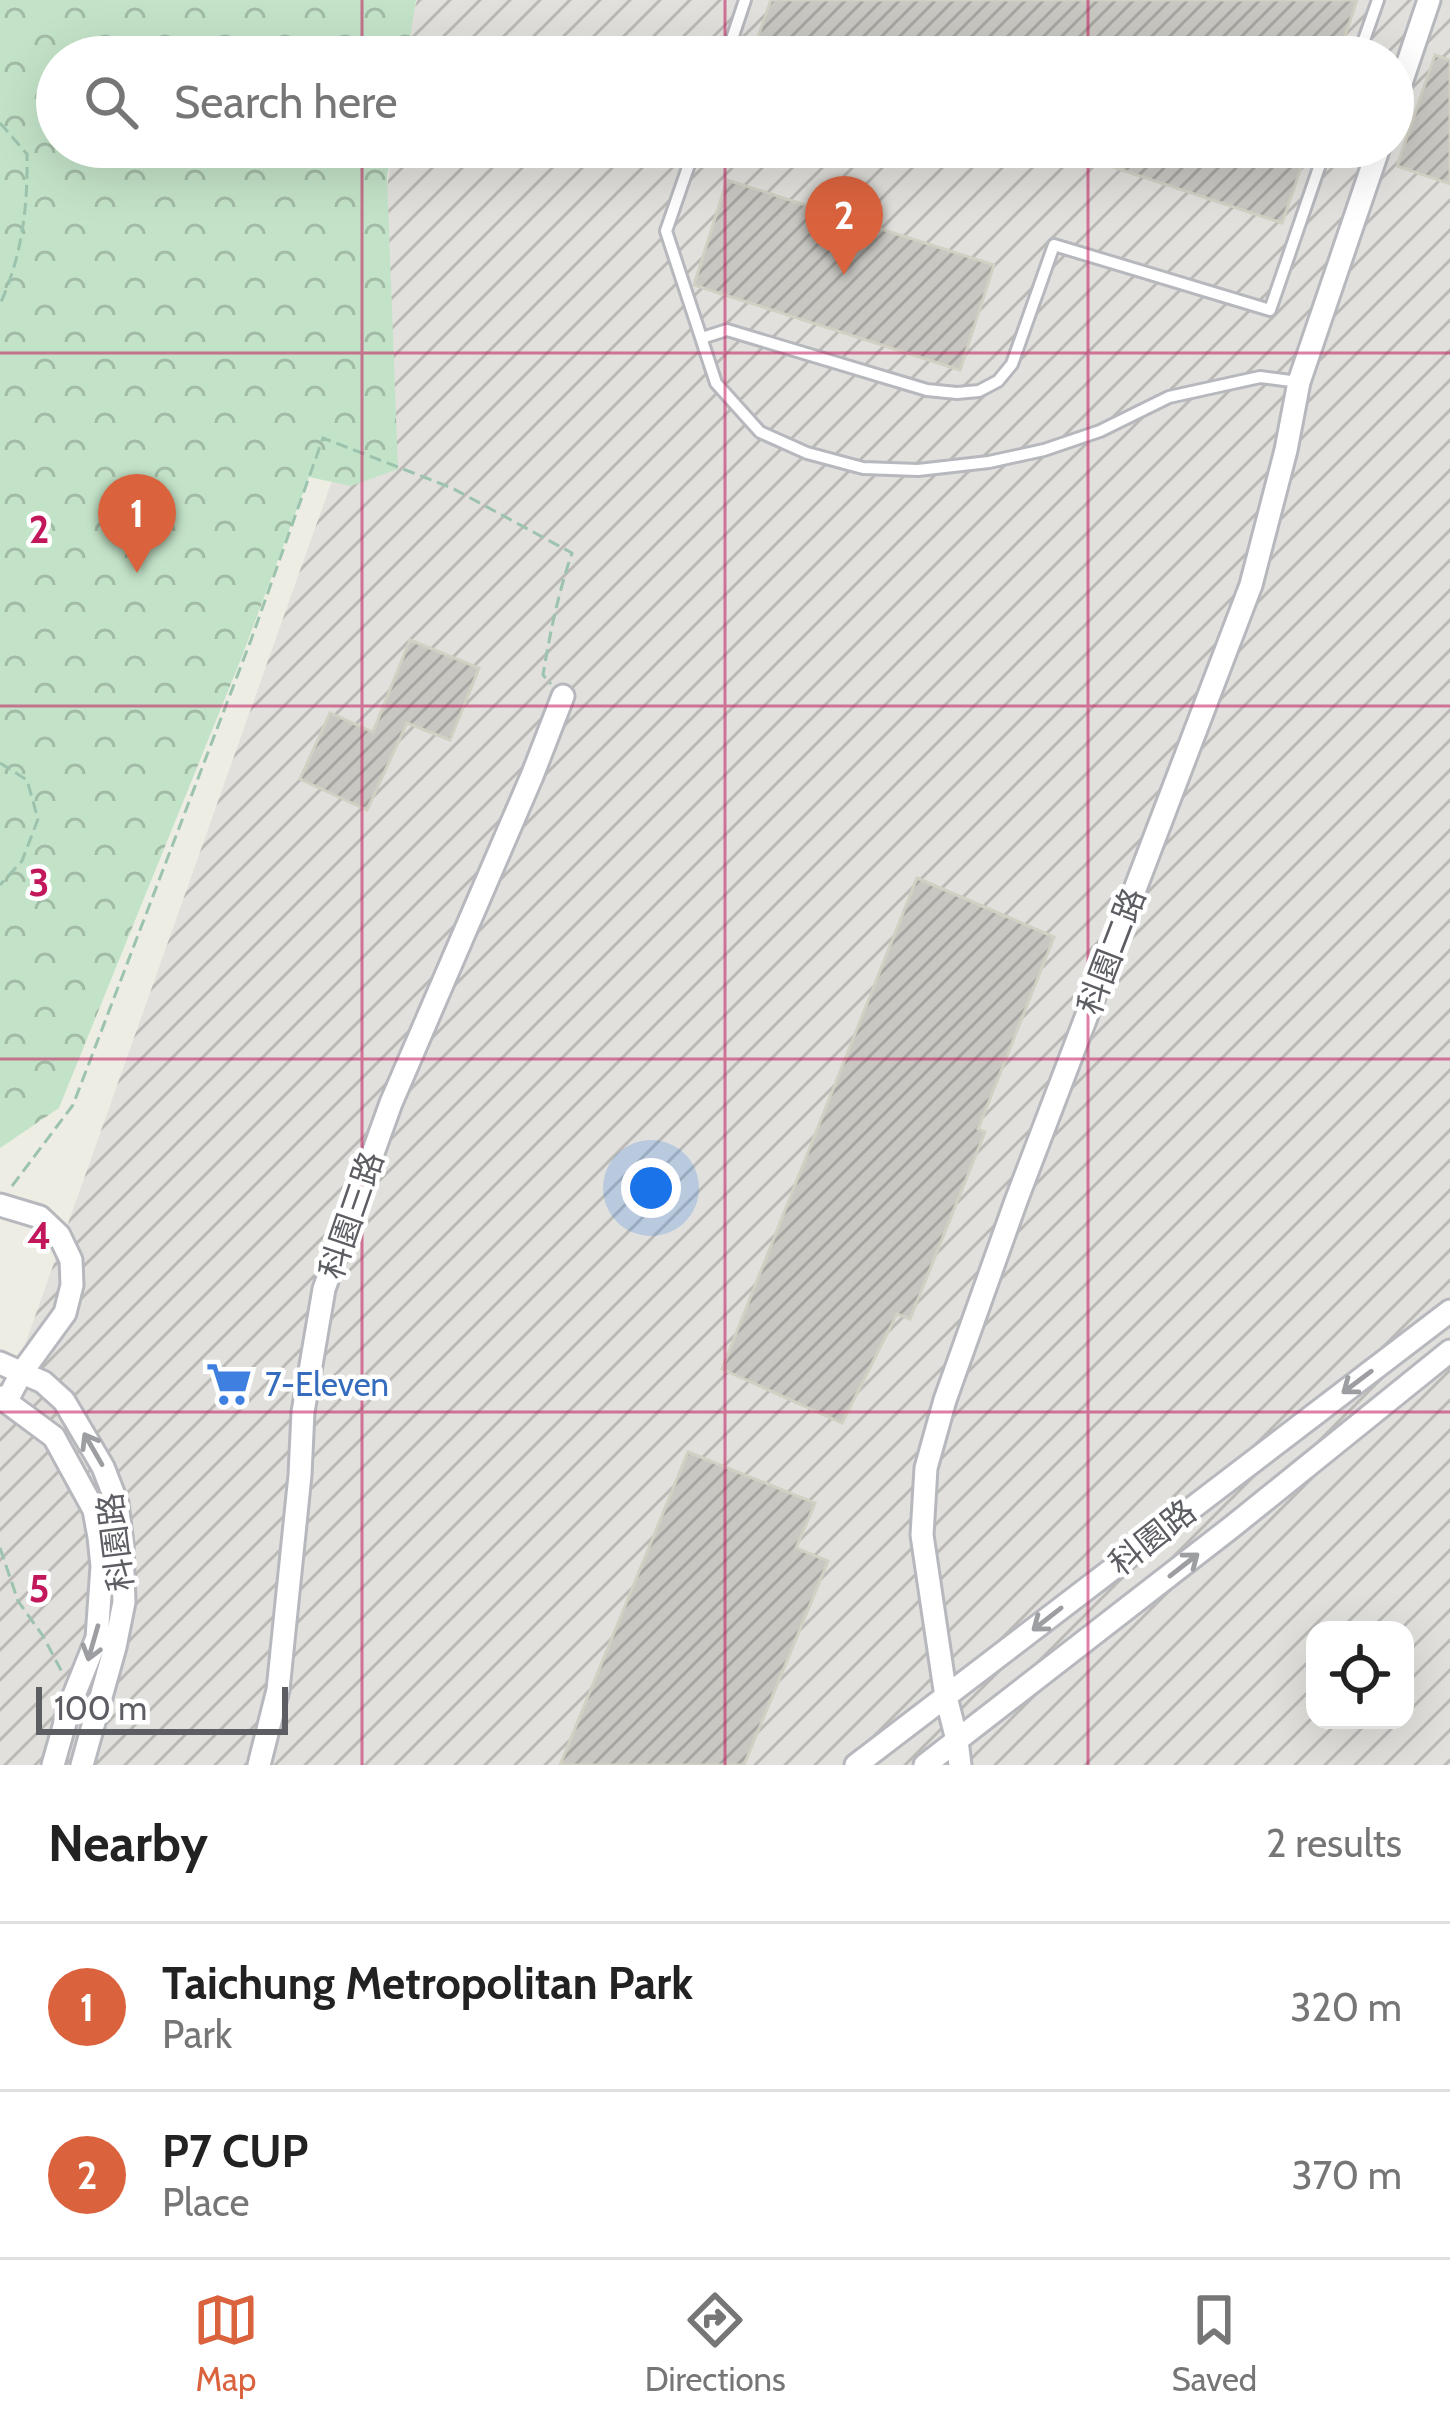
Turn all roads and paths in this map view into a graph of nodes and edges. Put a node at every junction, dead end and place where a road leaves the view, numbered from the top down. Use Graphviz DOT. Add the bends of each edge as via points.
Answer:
graph roads {
  1 [pos="746,0"];
  2 [pos="1378,0"];
  3 [pos="1430,0"];
  4 [pos="733,36"];
  5 [pos="1365,36"];
  6 [pos="1414,46"];
  7 [pos="0,123"];
  8 [pos="687,168"];
  9 [pos="1319,168"];
  10 [pos="1372,168"];
  11 [pos="0,304"];
  12 [pos="701,338"];
  13 [pos="1299,382"];
  14 [pos="563,696"];
  15 [pos="0,763"];
  16 [pos="0,885"];
  17 [pos="6,1195"];
  18 [pos="1450,1311"];
  19 [pos="1450,1351"];
  20 [pos="0,1364"];
  21 [pos="22,1372"];
  22 [pos="3,1400"];
  23 [pos="0,1548"];
  24 [pos="946,1697"];
  25 [pos="70,1705"];
  26 [pos="957,1740"];
  27 [pos="53,1765"];
  28 [pos="82,1765"];
  29 [pos="259,1765"];
  30 [pos="856,1765"];
  31 [pos="925,1765"];
  32 [pos="960,1765"];
  1 -- 4 [label="lane"];
  2 -- 5 [label="lane"];
  3 -- 6 [label="street"];
  7 -- 11 [label="path" via="27,154 28,195 15,272"];
  8 -- 12 [label="lane" via="665,231"];
  9 -- 12 [label="lane" via="1270,310 1054,245 1012,364 979,391 927,390 728,330"];
  10 -- 13 [label="street, 科園二路"];
  12 -- 13 [label="lane" via="716,382 760,432 863,468 989,462 1100,431 1169,397 1259,377"];
  13 -- 24 [label="street, 科園二路" via="1251,585 1016,1201 926,1468 922,1535"];
  14 -- 17 [label="path" via="543,675 572,554 452,488 323,438 73,1105"];
  14 -- 29 [label="street, 科園三路" via="391,1103 324,1288 303,1412 278,1690"];
  15 -- 16 [label="path" via="26,780 38,819 22,861"];
  17 -- 21 [label="street" via="59,1235 71,1260 64,1313"];
  18 -- 24 [label="street, 科園路, one-way"];
  26 -- 19 [label="street, 科園路, one-way"];
  20 -- 21 [label="street, 科園路"];
  21 -- 22 [label="street"];
  28 -- 21 [label="street, 科園路, one-way" via="124,1602 117,1503 64,1401"];
  22 -- 25 [label="street, 科園路, one-way" via="54,1437 94,1510 102,1566 97,1638"];
  23 -- 25 [label="path" via="18,1601 61,1666"];
  24 -- 26 [label="street, 科園二路"];
  24 -- 30 [label="street, 科園路"];
  25 -- 27 [label="street, 科園路"];
  26 -- 31 [label="street, 科園路"];
  26 -- 32 [label="street, 科園二路"];
}
